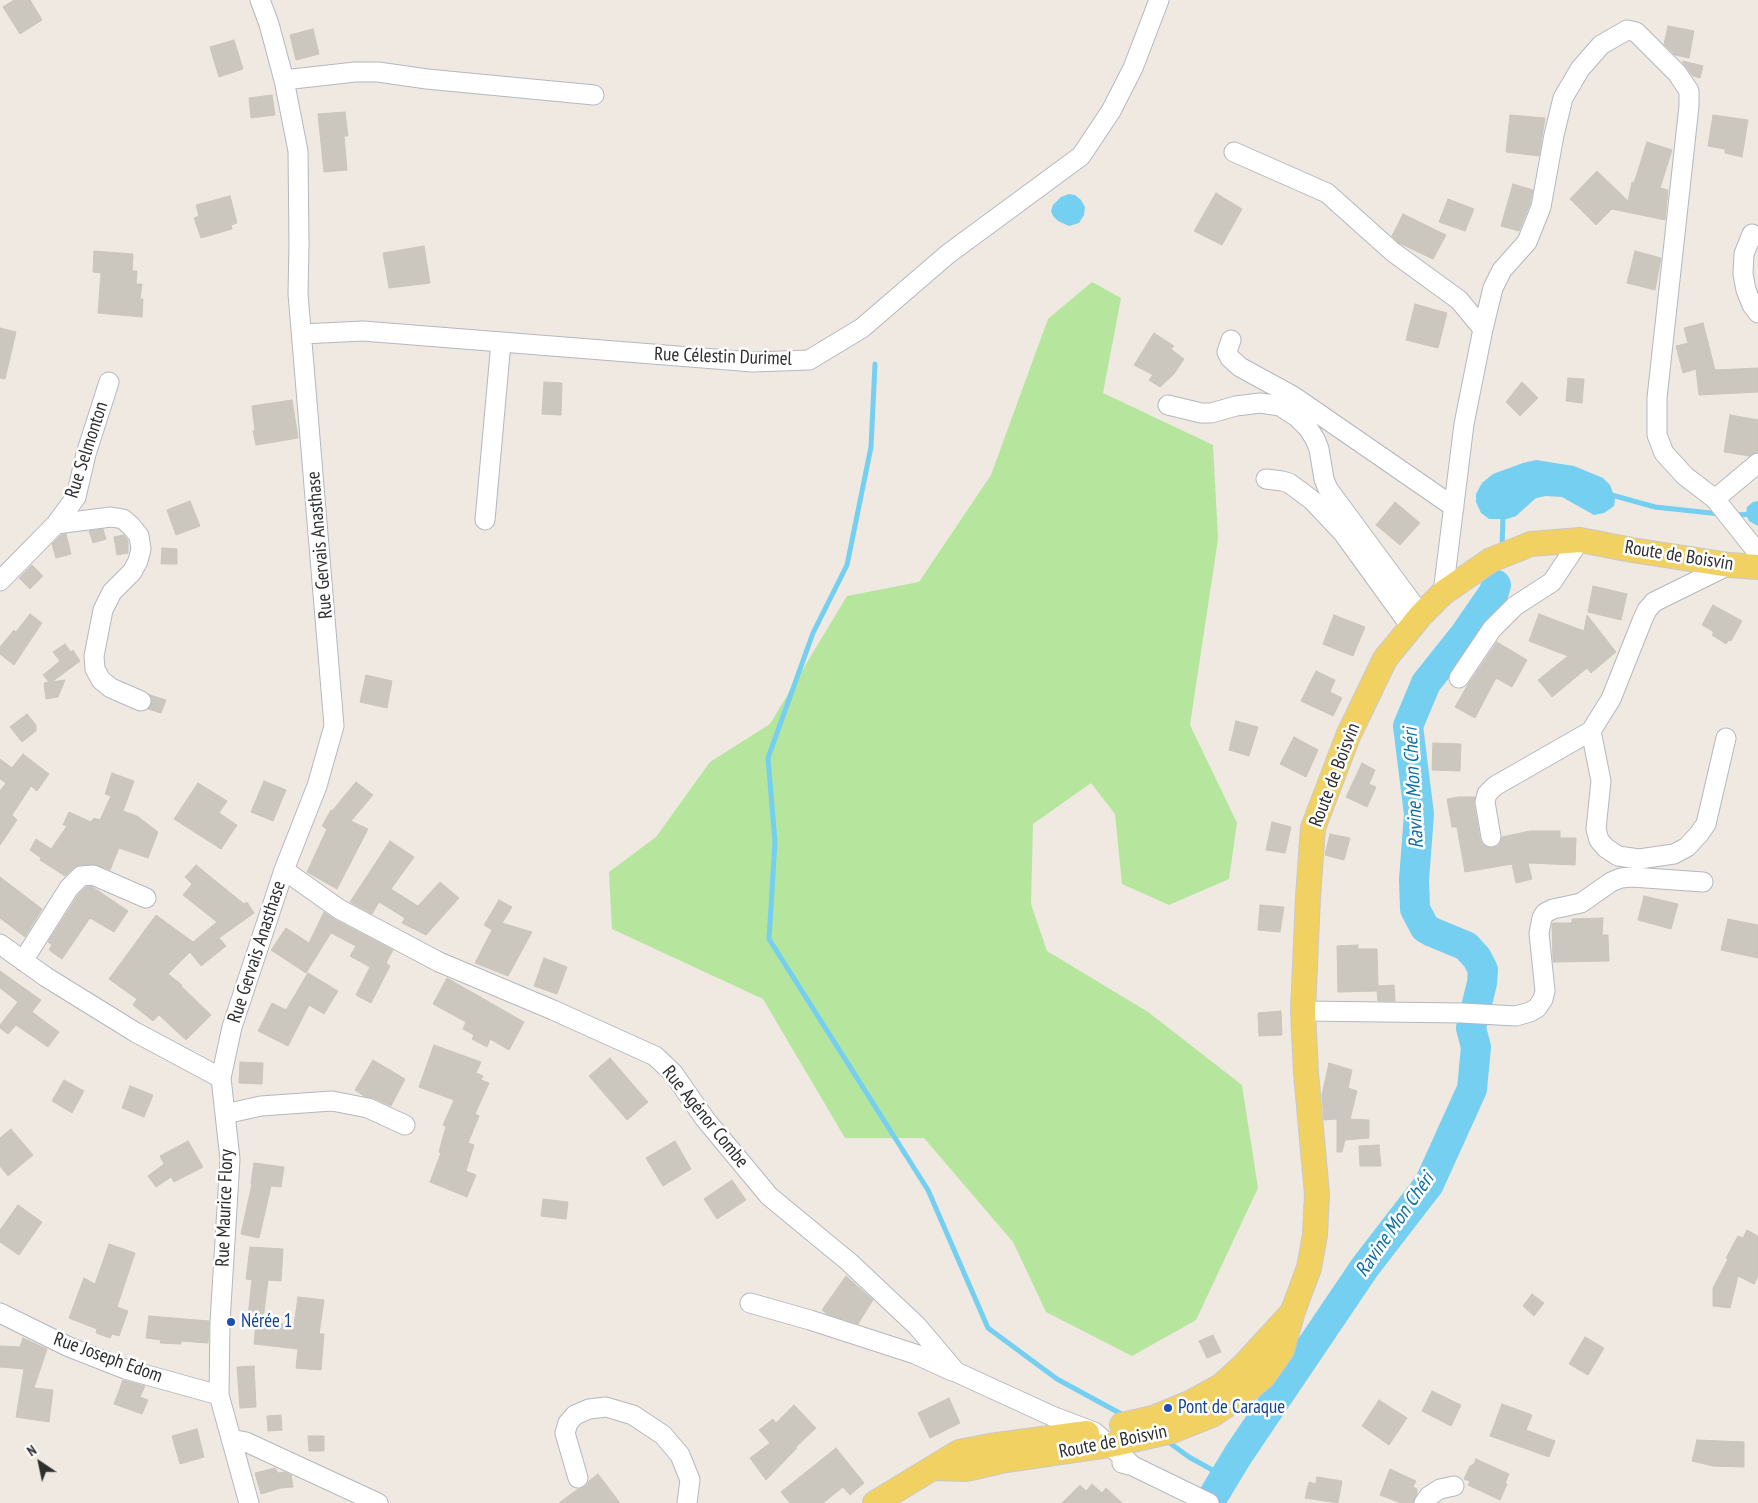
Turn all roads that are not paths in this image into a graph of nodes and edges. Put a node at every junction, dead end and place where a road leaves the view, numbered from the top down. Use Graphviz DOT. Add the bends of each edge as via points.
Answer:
graph roads {
  1 [pos="260,0"];
  2 [pos="1159,0"];
  3 [pos="284,80"];
  4 [pos="594,95"];
  5 [pos="1234,152"];
  6 [pos="1752,234"];
  7 [pos="1758,313"];
  8 [pos="1483,329"];
  9 [pos="302,334"];
  10 [pos="1231,340"];
  11 [pos="501,342"];
  12 [pos="109,382"];
  13 [pos="1168,405"];
  14 [pos="1758,464"];
  15 [pos="1266,479"];
  16 [pos="1715,499"];
  17 [pos="1454,507"];
  18 [pos="485,520"];
  19 [pos="56,524"];
  20 [pos="1580,540"];
  21 [pos="1758,553"];
  22 [pos="1729,565"];
  23 [pos="1758,567"];
  24 [pos="0,581"];
  25 [pos="1443,593"];
  26 [pos="1416,621"];
  27 [pos="1459,678"];
  28 [pos="141,701"];
  29 [pos="1591,731"];
  30 [pos="1726,738"];
  31 [pos="1491,837"];
  32 [pos="284,870"];
  33 [pos="1703,882"];
  34 [pos="146,898"];
  35 [pos="0,944"];
  36 [pos="23,961"];
  37 [pos="1303,1011"];
  38 [pos="221,1078"];
  39 [pos="225,1114"];
  40 [pos="406,1125"];
  41 [pos="750,1303"];
  42 [pos="0,1313"];
  43 [pos="956,1372"];
  44 [pos="220,1394"];
  45 [pos="1053,1426"];
  46 [pos="1102,1438"];
  47 [pos="231,1439"];
  48 [pos="1073,1450"];
  49 [pos="1133,1466"];
  50 [pos="935,1468"];
  51 [pos="578,1478"];
  52 [pos="1454,1486"];
  53 [pos="887,1500"];
  54 [pos="249,1503"];
  55 [pos="378,1503"];
  56 [pos="688,1503"];
  57 [pos="1209,1503"];
  58 [pos="1424,1503"];
  1 -- 3 [label="street, Rue Gervais Anasthase"];
  2 -- 11 [label="street, Rue Célestin Durimel" via="1133,68 1111,111 1081,156 948,254 862,328 809,360 752,362"];
  3 -- 4 [label="street" via="378,72"];
  3 -- 9 [label="street, Rue Gervais Anasthase" via="298,151 298,294"];
  5 -- 8 [label="street" via="1327,193 1393,252 1459,300"];
  6 -- 7 [label="street" via="1744,254 1743,274 1746,290"];
  8 -- 16 [label="street" via="1493,288 1502,270 1527,242 1541,208 1563,98 1580,69 1601,45 1627,30 1636,32 1677,73 1689,91 1657,398 1657,435 1664,453 1685,476"];
  8 -- 17 [label="street" via="1464,424"];
  9 -- 11 [label="street, Rue Célestin Durimel" via="363,332"];
  9 -- 32 [label="street, Rue Gervais Anasthase" via="334,726 317,786"];
  10 -- 17 [label="street" via="1227,352 1240,366 1293,396"];
  11 -- 18 [label="street"];
  12 -- 19 [label="street, Rue Selmonton" via="76,497"];
  13 -- 26 [label="street" via="1211,413 1260,403 1280,406 1297,417 1315,439 1328,488"];
  14 -- 16 [label="street"];
  15 -- 26 [label="street" via="1289,483 1312,500"];
  16 -- 21 [label="street"];
  17 -- 25 [label="street"];
  19 -- 24 [label="street, Rue Selmonton"];
  19 -- 28 [label="street" via="111,517 123,519 138,536 141,549 138,561 112,592 104,610 94,656 95,669 101,680 110,688"];
  20 -- 22 [label="main road, Route de Boisvin"];
  20 -- 25 [label="main road, Route de Boisvin" via="1531,544 1491,560"];
  20 -- 27 [label="street" via="1552,582 1515,606 1492,629"];
  22 -- 23 [label="main road, Route de Boisvin"];
  22 -- 29 [label="street" via="1654,602 1647,610 1611,699"];
  25 -- 26 [label="main road, Route de Boisvin"];
  26 -- 37 [label="main road, Route de Boisvin" via="1385,659 1348,736 1313,828"];
  29 -- 30 [label="street" via="1601,780 1596,829 1599,840 1618,856 1639,859 1674,854 1699,834 1706,824"];
  29 -- 31 [label="street" via="1495,786 1487,794 1485,802"];
  32 -- 38 [label="street, Rue Gervais Anasthase" via="232,1027"];
  32 -- 43 [label="street, Rue Agénor Combe" via="339,908 439,962 655,1056 673,1073 705,1119 769,1196 849,1262 918,1326"];
  33 -- 37 [label="street" via="1621,878 1581,903 1553,908 1545,913 1539,933 1545,979 1543,1000 1537,1008 1516,1016"];
  34 -- 36 [label="street" via="93,875 81,876 69,888"];
  35 -- 36 [label="street"];
  36 -- 38 [label="street" via="135,1032"];
  37 -- 46 [label="main road, Route de Boisvin" via="1317,1194 1315,1235 1309,1268 1282,1350 1263,1377 1212,1415 1172,1431"];
  38 -- 39 [label="street, Rue Maurice Flory"];
  39 -- 40 [label="street" via="261,1106 332,1101 368,1108"];
  39 -- 44 [label="street, Rue Maurice Flory" via="230,1159 220,1322"];
  41 -- 43 [label="street" via="915,1354"];
  42 -- 44 [label="street, Rue Joseph Edom" via="69,1347 125,1369"];
  43 -- 45 [label="street, Rue Agénor Combe"];
  44 -- 47 [label="street, Rue Maurice Flory"];
  45 -- 46 [label="main road, Route de Boisvin"];
  45 -- 48 [label="street, Rue Agénor Combe"];
  45 -- 50 [label="main road, Route de Boisvin" via="959,1452"];
  46 -- 48 [label="main road, Route de Boisvin"];
  46 -- 49 [label="street"];
  47 -- 54 [label="street, Rue Maurice Flory"];
  47 -- 55 [label="street" via="246,1442"];
  48 -- 49 [label="street"];
  48 -- 50 [label="main road, Route de Boisvin" via="966,1469"];
  49 -- 57 [label="street"];
  50 -- 53 [label="main road, Route de Boisvin"];
  51 -- 56 [label="street" via="565,1433 568,1423 575,1415 588,1409 606,1407 633,1415 663,1435 680,1455 690,1480"];
  52 -- 58 [label="street" via="1440,1489"];
}
